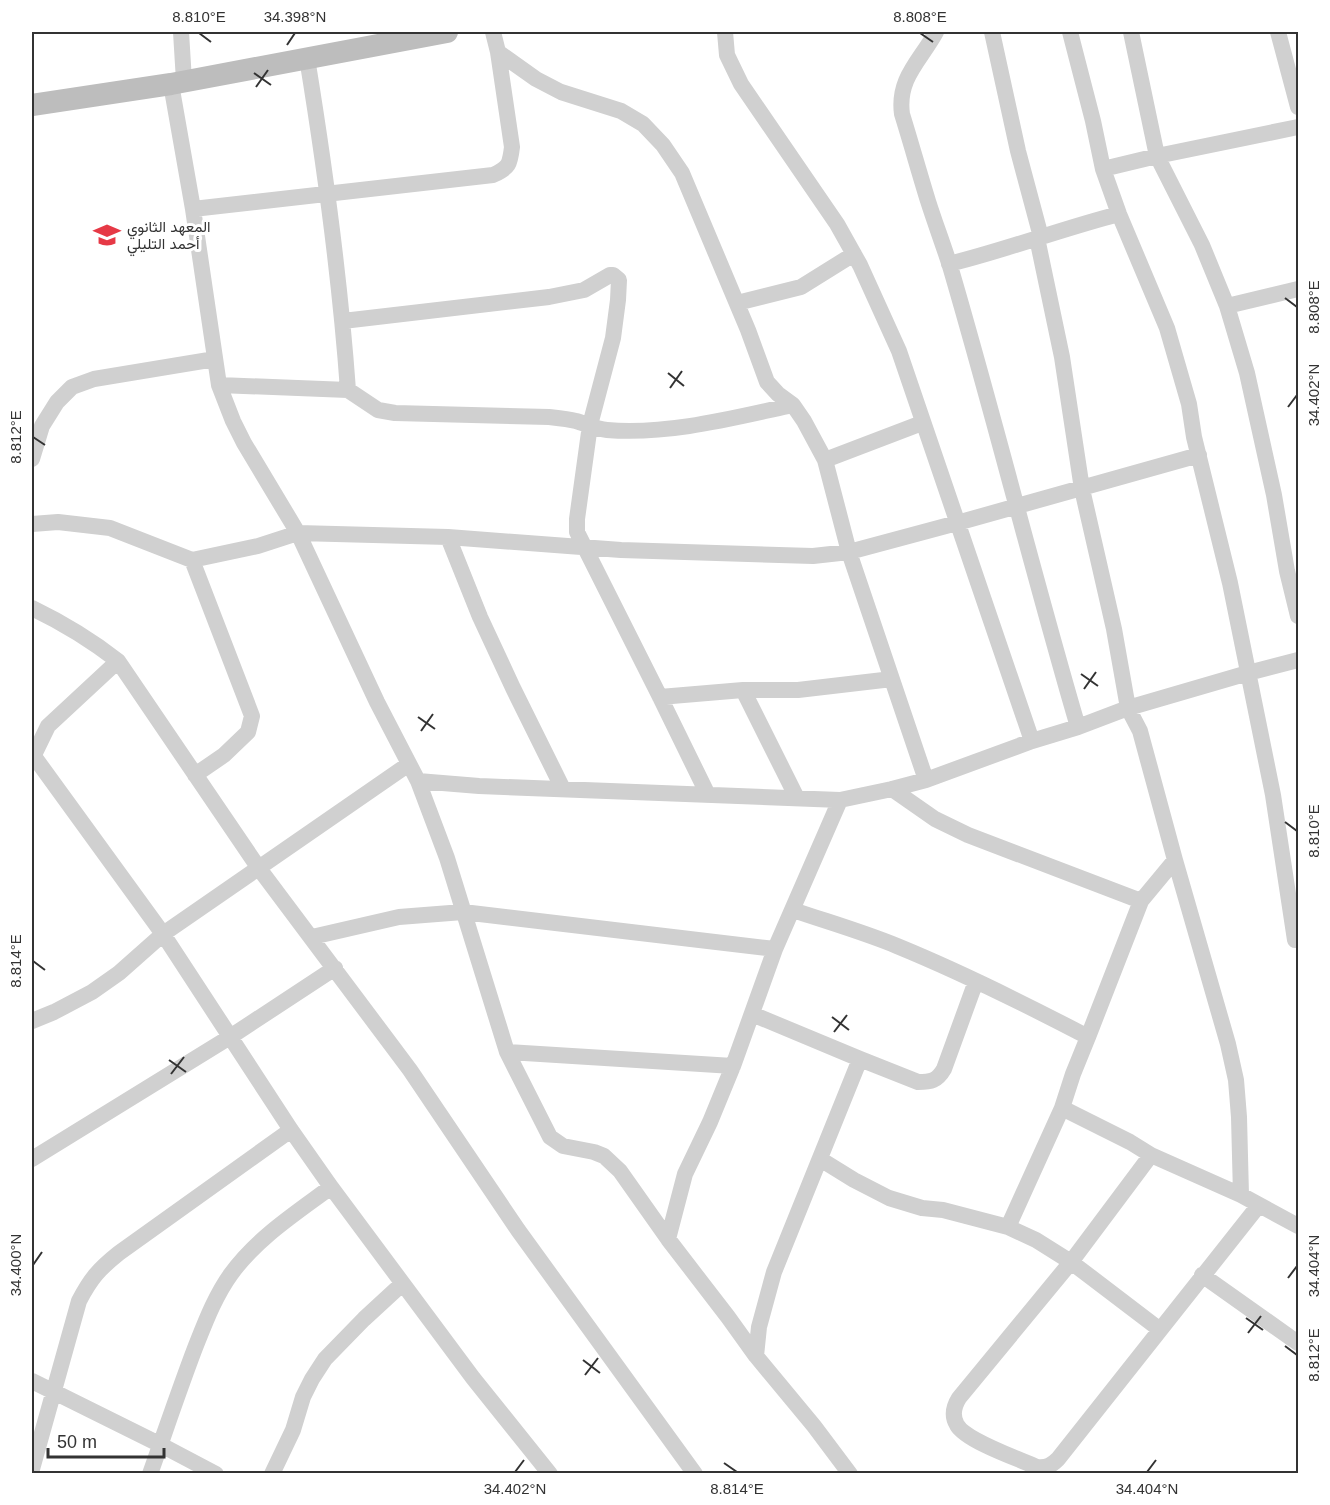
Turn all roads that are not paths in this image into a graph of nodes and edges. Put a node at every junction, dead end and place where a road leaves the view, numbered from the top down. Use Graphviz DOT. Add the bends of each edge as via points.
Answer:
graph roads {
  1 [pos="181,32"];
  2 [pos="447,32"];
  3 [pos="493,32"];
  4 [pos="725,32"];
  5 [pos="936,32"];
  6 [pos="992,32"];
  7 [pos="1070,32"];
  8 [pos="1131,32"];
  9 [pos="1278,32"];
  10 [pos="498,52"];
  11 [pos="307,58"];
  12 [pos="1295,78"];
  13 [pos="177,82"];
  14 [pos="32,105"];
  15 [pos="1299,107"];
  16 [pos="1299,127"];
  17 [pos="1157,156"];
  18 [pos="1103,170"];
  19 [pos="328,194"];
  20 [pos="193,209"];
  21 [pos="1119,214"];
  22 [pos="1039,237"];
  23 [pos="854,254"];
  24 [pos="949,264"];
  25 [pos="1299,289"];
  26 [pos="737,303"];
  27 [pos="1227,306"];
  28 [pos="343,321"];
  29 [pos="215,359"];
  30 [pos="219,385"];
  31 [pos="348,390"];
  32 [pos="793,405"];
  33 [pos="922,423"];
  34 [pos="590,426"];
  35 [pos="1199,455"];
  36 [pos="32,459"];
  37 [pos="825,460"];
  38 [pos="1083,489"];
  39 [pos="1018,506"];
  40 [pos="32,524"];
  41 [pos="957,524"];
  42 [pos="298,533"];
  43 [pos="448,537"];
  44 [pos="584,547"];
  45 [pos="849,552"];
  46 [pos="192,560"];
  47 [pos="32,608"];
  48 [pos="1299,616"];
  49 [pos="1299,660"];
  50 [pos="118,661"];
  51 [pos="1248,673"];
  52 [pos="892,679"];
  53 [pos="743,690"];
  54 [pos="660,697"];
  55 [pos="1128,708"];
  56 [pos="1078,727"];
  57 [pos="1032,741"];
  58 [pos="32,757"];
  59 [pos="409,764"];
  60 [pos="195,775"];
  61 [pos="926,780"];
  62 [pos="418,782"];
  63 [pos="563,789"];
  64 [pos="892,789"];
  65 [pos="708,795"];
  66 [pos="797,798"];
  67 [pos="840,800"];
  68 [pos="1175,860"];
  69 [pos="258,867"];
  70 [pos="1141,901"];
  71 [pos="793,910"];
  72 [pos="463,912"];
  73 [pos="163,934"];
  74 [pos="312,937"];
  75 [pos="1295,940"];
  76 [pos="776,949"];
  77 [pos="335,968"];
  78 [pos="976,981"];
  79 [pos="752,1014"];
  80 [pos="32,1016"];
  81 [pos="230,1037"];
  82 [pos="1088,1037"];
  83 [pos="507,1052"];
  84 [pos="860,1059"];
  85 [pos="734,1066"];
  86 [pos="1062,1108"];
  87 [pos="291,1130"];
  88 [pos="1151,1155"];
  89 [pos="32,1159"];
  90 [pos="820,1159"];
  91 [pos="331,1187"];
  92 [pos="1241,1195"];
  93 [pos="1259,1205"];
  94 [pos="1299,1226"];
  95 [pos="1008,1227"];
  96 [pos="668,1239"];
  97 [pos="1071,1262"];
  98 [pos="1202,1275"];
  99 [pos="402,1284"];
  100 [pos="1159,1329"];
  101 [pos="1299,1343"];
  102 [pos="756,1356"];
  103 [pos="32,1381"];
  104 [pos="52,1392"];
  105 [pos="161,1444"];
  106 [pos="32,1469"];
  107 [pos="150,1473"];
  108 [pos="216,1473"];
  109 [pos="272,1473"];
  110 [pos="550,1473"];
  111 [pos="695,1473"];
  112 [pos="850,1473"];
  1 -- 13 [label="street"];
  2 -- 11 [label="street"];
  3 -- 10 [label="street"];
  4 -- 23 [label="street" via="727,55 741,84"];
  5 -- 24 [label="street" via="907,78 900,101"];
  6 -- 22 [label="street"];
  7 -- 18 [label="street"];
  8 -- 17 [label="street"];
  9 -- 12 [label="street"];
  10 -- 19 [label="street" via="513,147 505,170 493,175"];
  10 -- 26 [label="street" via="561,92 621,111 643,124 663,145 681,173"];
  11 -- 13 [label="street"];
  11 -- 19 [label="street"];
  12 -- 15 [label="street"];
  13 -- 14 [label="street"];
  13 -- 20 [label="street"];
  16 -- 17 [label="street"];
  17 -- 18 [label="street"];
  17 -- 27 [label="street" via="1202,245"];
  18 -- 21 [label="street"];
  19 -- 20 [label="street"];
  19 -- 28 [label="street"];
  20 -- 29 [label="street"];
  21 -- 22 [label="street"];
  21 -- 35 [label="street" via="1167,328"];
  22 -- 24 [label="street"];
  22 -- 38 [label="street"];
  23 -- 26 [label="street" via="801,287"];
  23 -- 33 [label="street" via="899,351"];
  24 -- 39 [label="street"];
  25 -- 27 [label="street"];
  26 -- 32 [label="street" via="767,382"];
  27 -- 48 [label="street" via="1247,373"];
  28 -- 31 [label="street"];
  28 -- 34 [label="street" via="549,297 584,290 613,276 619,280 614,338"];
  29 -- 30 [label="street"];
  29 -- 36 [label="street" via="94,379 72,387 42,426"];
  30 -- 31 [label="street"];
  30 -- 42 [label="street" via="244,443"];
  31 -- 34 [label="street" via="378,410 395,413 549,417"];
  32 -- 34 [label="street" via="680,427 630,431"];
  32 -- 37 [label="street"];
  33 -- 37 [label="street"];
  33 -- 41 [label="street"];
  34 -- 44 [label="street" via="577,519 577,532"];
  35 -- 38 [label="street"];
  35 -- 51 [label="street"];
  37 -- 45 [label="street"];
  38 -- 39 [label="street"];
  38 -- 55 [label="street"];
  39 -- 41 [label="street"];
  39 -- 56 [label="street"];
  40 -- 46 [label="street" via="58,522 110,528"];
  41 -- 45 [label="street"];
  41 -- 57 [label="street"];
  42 -- 43 [label="street"];
  42 -- 46 [label="street"];
  42 -- 59 [label="street"];
  43 -- 44 [label="street"];
  43 -- 63 [label="street" via="485,627"];
  44 -- 45 [label="street" via="813,556"];
  44 -- 54 [label="street"];
  45 -- 52 [label="street"];
  46 -- 60 [label="street" via="252,716 248,732"];
  47 -- 50 [label="street" via="94,642"];
  49 -- 51 [label="street"];
  50 -- 58 [label="street" via="48,726"];
  50 -- 60 [label="street"];
  51 -- 55 [label="street"];
  51 -- 75 [label="street"];
  52 -- 53 [label="street" via="798,690"];
  52 -- 61 [label="street"];
  53 -- 54 [label="street"];
  53 -- 66 [label="street"];
  54 -- 65 [label="street"];
  55 -- 56 [label="street"];
  55 -- 68 [label="street" via="1140,731"];
  56 -- 57 [label="street"];
  57 -- 61 [label="street"];
  58 -- 73 [label="street"];
  59 -- 62 [label="street"];
  59 -- 69 [label="street"];
  60 -- 69 [label="street"];
  61 -- 64 [label="street"];
  62 -- 63 [label="street"];
  62 -- 72 [label="street"];
  63 -- 65 [label="street"];
  64 -- 67 [label="street"];
  64 -- 70 [label="street" via="935,819 968,835"];
  65 -- 66 [label="street"];
  66 -- 67 [label="street"];
  67 -- 71 [label="street"];
  68 -- 70 [label="street"];
  68 -- 92 [label="street" via="1236,1080"];
  69 -- 73 [label="street"];
  69 -- 74 [label="street"];
  70 -- 82 [label="street"];
  71 -- 76 [label="street"];
  71 -- 78 [label="street" via="896,945"];
  72 -- 74 [label="street" via="399,917"];
  72 -- 76 [label="street"];
  72 -- 83 [label="street"];
  73 -- 80 [label="street" via="119,974 92,992 54,1012"];
  73 -- 81 [label="street"];
  74 -- 77 [label="street"];
  76 -- 79 [label="street"];
  77 -- 81 [label="street"];
  77 -- 111 [label="street" via="410,1070 518,1230"];
  78 -- 82 [label="street"];
  78 -- 84 [label="street" via="940,1077 918,1082"];
  79 -- 84 [label="street"];
  79 -- 85 [label="street"];
  81 -- 87 [label="street"];
  81 -- 89 [label="street"];
  82 -- 86 [label="street"];
  83 -- 85 [label="street"];
  83 -- 96 [label="street" via="550,1137 563,1146 594,1152 612,1162"];
  84 -- 90 [label="street"];
  85 -- 96 [label="street" via="685,1174"];
  86 -- 88 [label="street"];
  86 -- 95 [label="street"];
  87 -- 91 [label="street"];
  87 -- 104 [label="street" via="101,1267 79,1301"];
  88 -- 92 [label="street"];
  88 -- 97 [label="street"];
  90 -- 95 [label="street" via="889,1198 921,1209 943,1210"];
  90 -- 102 [label="street" via="774,1272"];
  91 -- 99 [label="street"];
  91 -- 105 [label="street" via="282,1222 253,1249 218,1294"];
  92 -- 93 [label="street"];
  93 -- 94 [label="street"];
  93 -- 98 [label="street"];
  95 -- 97 [label="street"];
  96 -- 102 [label="street"];
  97 -- 100 [label="street"];
  97 -- 100 [label="street" via="959,1398 954,1417 964,1432 1037,1467 1052,1465"];
  98 -- 100 [label="street"];
  98 -- 101 [label="street"];
  99 -- 109 [label="street" via="325,1359 303,1398"];
  99 -- 110 [label="street"];
  102 -- 112 [label="street"];
  103 -- 104 [label="street"];
  104 -- 105 [label="street"];
  104 -- 106 [label="street"];
  105 -- 107 [label="street"];
  105 -- 108 [label="street"];
}
